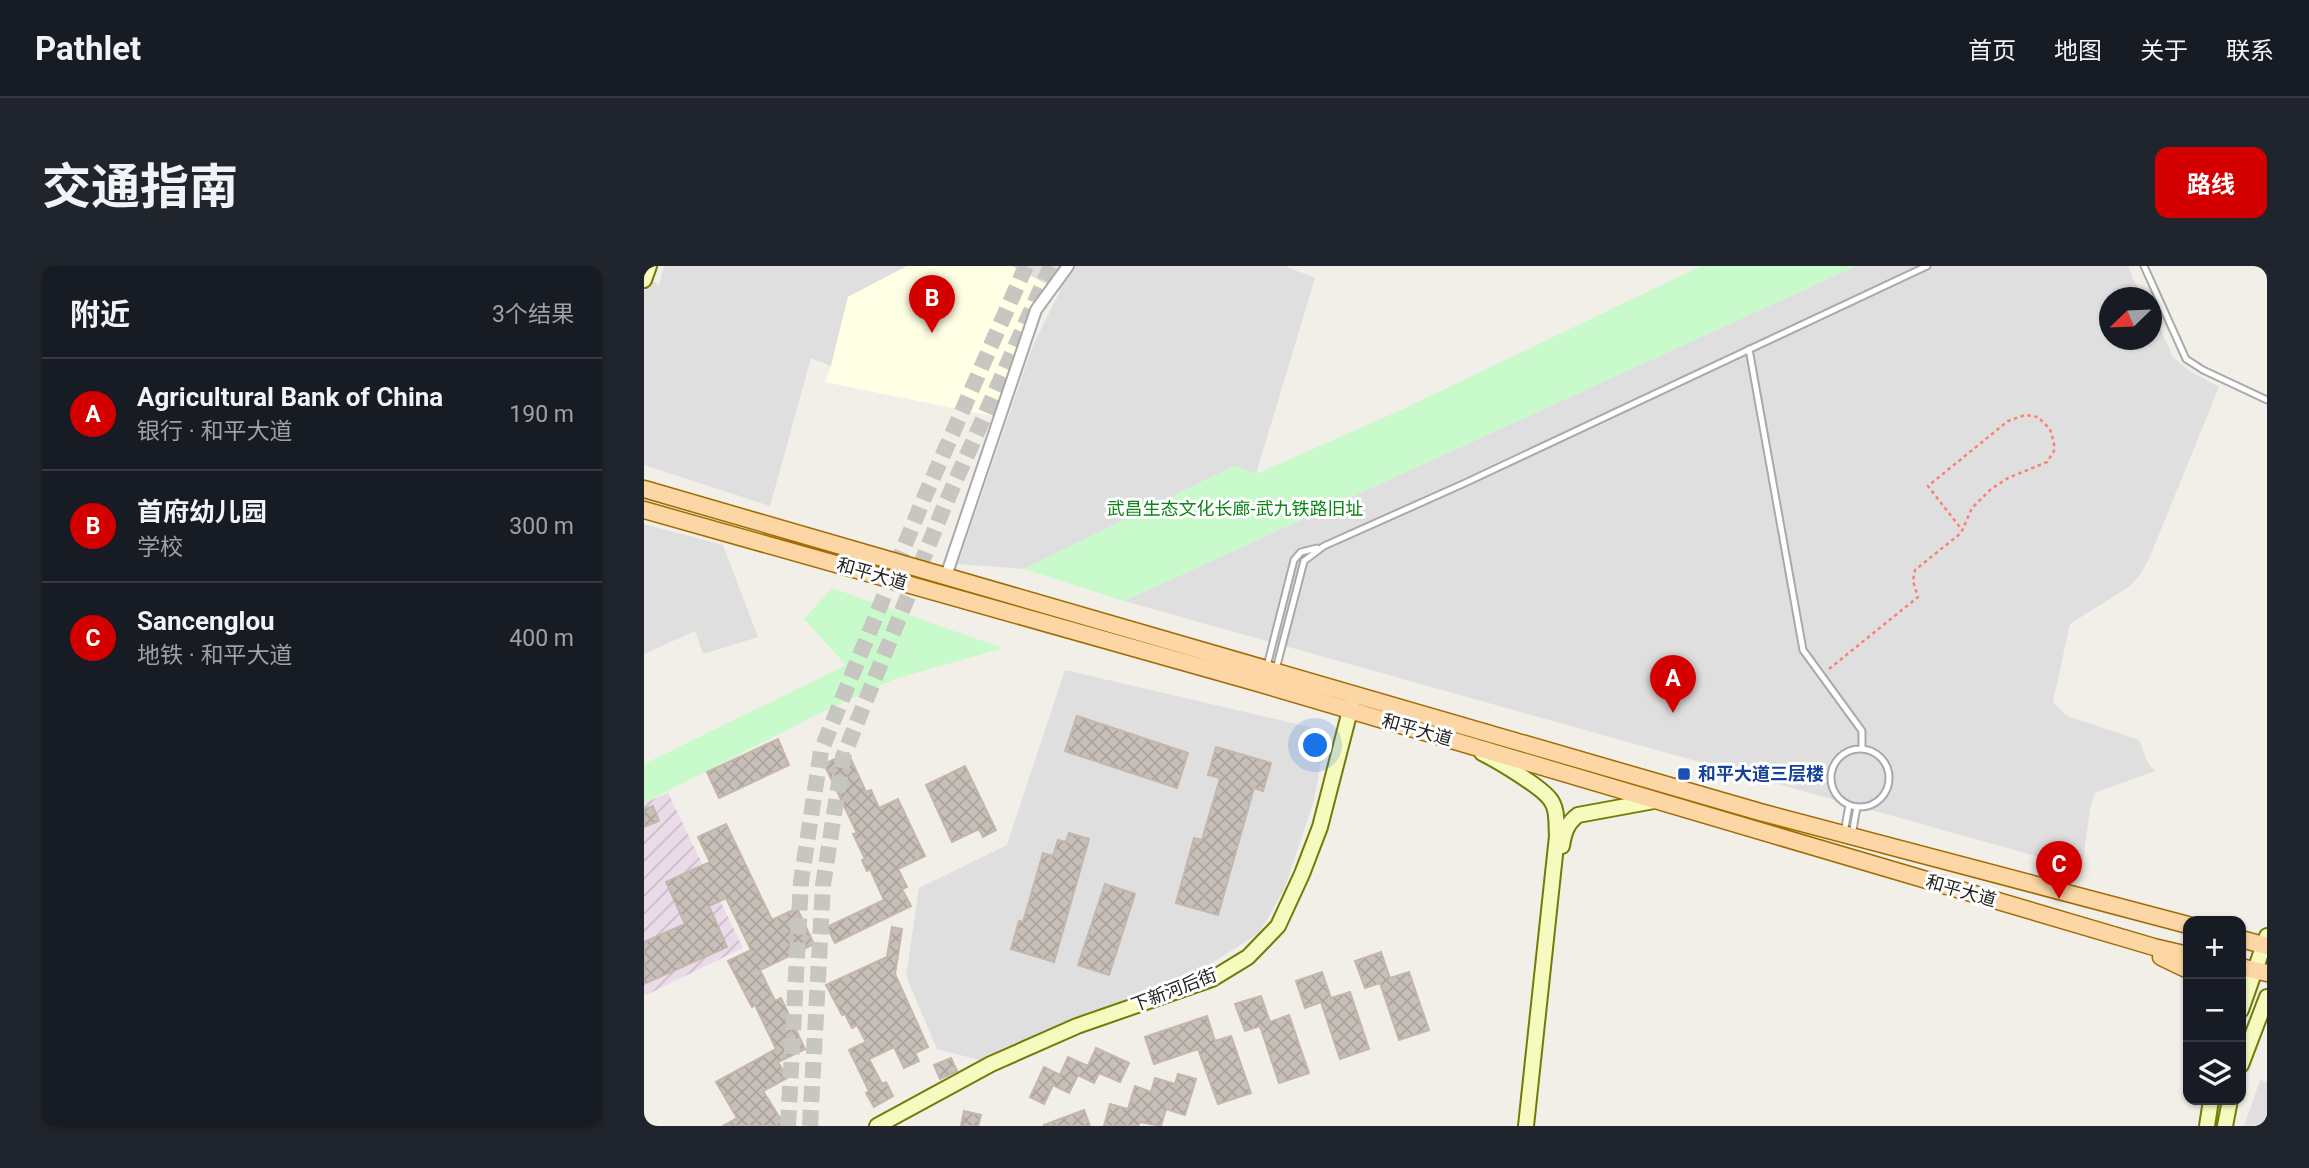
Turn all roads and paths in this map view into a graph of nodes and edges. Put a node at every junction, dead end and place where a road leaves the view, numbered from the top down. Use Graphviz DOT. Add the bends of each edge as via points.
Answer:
graph roads {
  1 [pos="649,266"];
  2 [pos="1068,266"];
  3 [pos="1927,266"];
  4 [pos="2144,266"];
  5 [pos="644,280"];
  6 [pos="1749,349"];
  7 [pos="2267,400"];
  8 [pos="644,489"];
  9 [pos="644,510"];
  10 [pos="1962,530"];
  11 [pos="1324,546"];
  12 [pos="946,576"];
  13 [pos="1271,670"];
  14 [pos="1821,676"];
  15 [pos="1352,703"];
  16 [pos="1468,746"];
  17 [pos="1862,748"];
  18 [pos="1654,801"];
  19 [pos="1849,805"];
  20 [pos="1857,807"];
  21 [pos="1848,834"];
  22 [pos="2183,924"];
  23 [pos="2246,940"];
  24 [pos="2266,942"];
  25 [pos="2154,947"];
  26 [pos="2183,954"];
  27 [pos="2183,968"];
  28 [pos="2254,970"];
  29 [pos="2246,995"];
  30 [pos="2267,997"];
  31 [pos="2246,1052"];
  32 [pos="2210,1105"];
  33 [pos="2229,1105"];
  34 [pos="877,1126"];
  35 [pos="1528,1126"];
  36 [pos="2207,1126"];
  37 [pos="2225,1126"];
  1 -- 5 [label="street"];
  2 -- 12 [label="street" via="1036,310"];
  3 -- 6 [label="lane"];
  4 -- 7 [label="lane" via="2186,359"];
  6 -- 11 [label="lane"];
  6 -- 14 [label="lane" via="1802,650"];
  8 -- 12 [label="main road, 和平大道"];
  9 -- 15 [label="main road, 和平大道"];
  10 -- 10 [label="path" via="1972,508 1991,489 2052,457 2053,436 2038,418 2025,415 1999,426 1928,486"];
  10 -- 14 [label="path" via="1915,569 1918,597"];
  11 -- 13 [label="lane" via="1304,561"];
  11 -- 13 [label="lane" via="1301,552 1294,560"];
  12 -- 13 [label="main road, 和平大道"];
  13 -- 15 [label="main road, 和平大道"];
  14 -- 17 [label="lane" via="1863,731"];
  15 -- 16 [label="main road, 和平大道"];
  15 -- 21 [label="main road, 和平大道"];
  15 -- 34 [label="street, 下新河后街" via="1321,827 1302,874 1278,926 1248,957 1212,979 1077,1026 991,1063"];
  16 -- 18 [label="main road, 和平大道"];
  16 -- 35 [label="street" via="1521,776 1550,798 1556,811"];
  17 -- 19 [label="lane" via="1841,755 1830,775 1833,790"];
  17 -- 20 [label="lane" via="1882,759 1889,781 1878,801"];
  18 -- 25 [label="main road, 和平大道"];
  18 -- 35 [label="street" via="1578,815 1563,836"];
  19 -- 20 [label="lane"];
  19 -- 21 [label="lane"];
  20 -- 21 [label="lane"];
  21 -- 22 [label="main road, 和平大道"];
  23 -- 24 [label="main road"];
  24 -- 28 [label="street"];
  25 -- 26 [label="main road, 和平大道"];
  25 -- 27 [label="main road" via="2159,957"];
  28 -- 29 [label="street"];
  30 -- 31 [label="street"];
  32 -- 36 [label="street"];
  33 -- 37 [label="street"];
}
